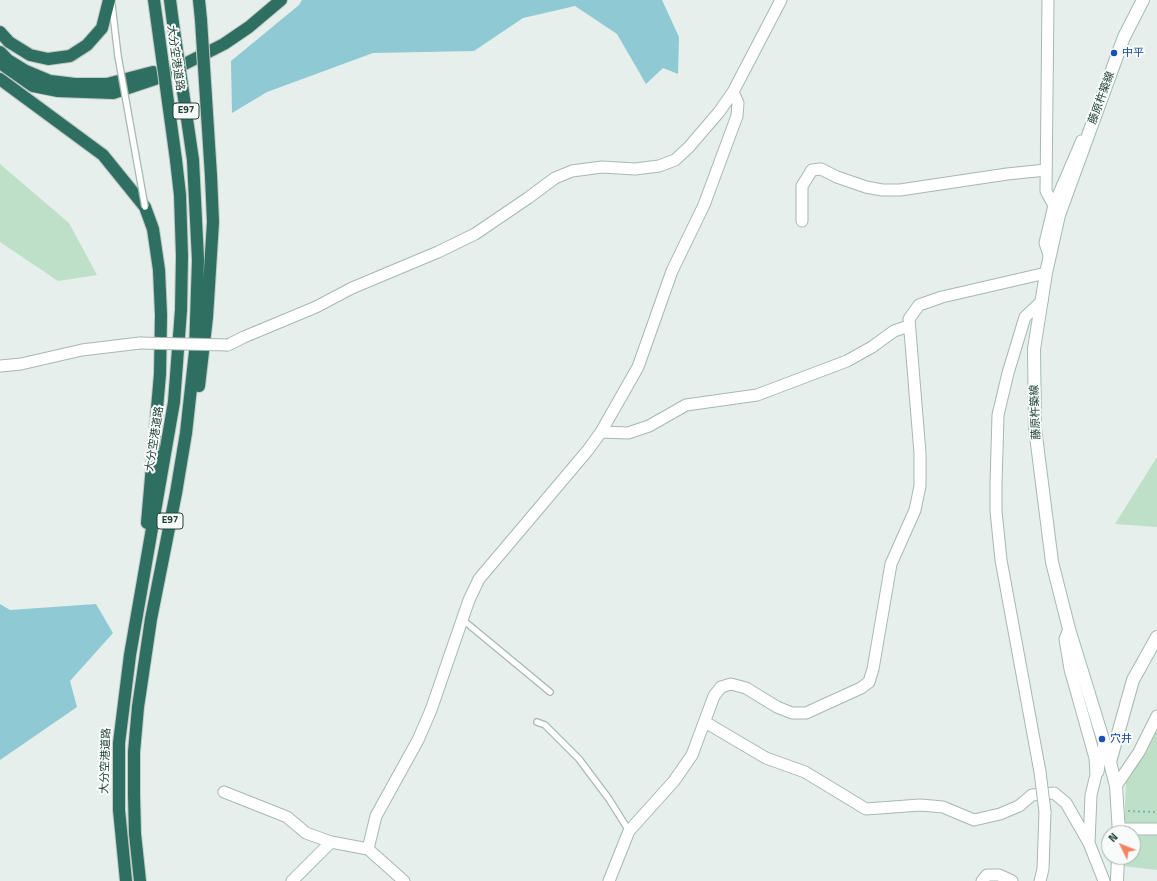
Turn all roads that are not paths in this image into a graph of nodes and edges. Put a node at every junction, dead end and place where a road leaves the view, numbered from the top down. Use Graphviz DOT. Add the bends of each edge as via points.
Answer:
graph roads {
  1 [pos="110,0"];
  2 [pos="154,0"];
  3 [pos="170,0"];
  4 [pos="199,0"];
  5 [pos="268,0"];
  6 [pos="281,0"];
  7 [pos="781,0"];
  8 [pos="1048,0"];
  9 [pos="1138,0"];
  10 [pos="1143,0"];
  11 [pos="0,32"];
  12 [pos="0,52"];
  13 [pos="0,63"];
  14 [pos="0,79"];
  15 [pos="733,92"];
  16 [pos="1046,170"];
  17 [pos="1053,205"];
  18 [pos="145,207"];
  19 [pos="1059,215"];
  20 [pos="802,221"];
  21 [pos="1050,259"];
  22 [pos="1046,273"];
  23 [pos="1042,301"];
  24 [pos="909,326"];
  25 [pos="0,366"];
  26 [pos="601,432"];
  27 [pos="176,493"];
  28 [pos="140,594"];
  29 [pos="463,620"];
  30 [pos="1070,629"];
  31 [pos="1157,637"];
  32 [pos="550,692"];
  33 [pos="1157,716"];
  34 [pos="537,722"];
  35 [pos="705,722"];
  36 [pos="1103,740"];
  37 [pos="1110,762"];
  38 [pos="1096,775"];
  39 [pos="1116,786"];
  40 [pos="224,792"];
  41 [pos="1119,825"];
  42 [pos="1157,829"];
  43 [pos="1141,830"];
  44 [pos="629,831"];
  45 [pos="331,842"];
  46 [pos="1088,843"];
  47 [pos="368,849"];
  48 [pos="1118,865"];
  49 [pos="126,881"];
  50 [pos="140,881"];
  51 [pos="292,881"];
  52 [pos="404,881"];
  53 [pos="609,881"];
  54 [pos="982,881"];
  55 [pos="1012,881"];
  56 [pos="1040,881"];
  57 [pos="1104,881"];
  58 [pos="1117,881"];
  1 -- 11 [label="highway" via="102,28 87,44 70,56 48,59 30,55 9,42"];
  1 -- 18 [label="lane, bridge"];
  2 -- 28 [label="highway, 大分空港道路 / E97, bridge" via="180,195 182,256 179,349 174,402"];
  3 -- 27 [label="highway, 大分空港道路 / E97, bridge" via="192,160 198,260 195,352"];
  4 -- 27 [label="highway, bridge" via="213,222 202,370"];
  5 -- 12 [label="highway" via="230,32 152,72 107,84 50,81 26,71"];
  6 -- 13 [label="highway" via="224,44 155,79 113,93 58,91 33,86"];
  7 -- 15 [label="street"];
  8 -- 16 [label="street"];
  9 -- 17 [label="street" via="1108,65 1090,117"];
  10 -- 19 [label="main road, 藤原杵築線" via="1124,37"];
  14 -- 18 [label="highway" via="103,155"];
  15 -- 25 [label="street, bridge" via="719,112 675,160 647,168 602,167 572,170 555,178 475,234 228,345 140,343 82,350"];
  15 -- 26 [label="street" via="738,103 737,116 704,205 672,271 638,367"];
  16 -- 17 [label="street" via="1046,191"];
  16 -- 20 [label="street" via="888,190 866,187 821,169 812,170 802,186"];
  17 -- 19 [label="street"];
  17 -- 21 [label="street" via="1044,243"];
  18 -- 28 [label="highway" via="153,229 159,270 161,359"];
  19 -- 21 [label="main road, 藤原杵築線"];
  21 -- 22 [label="main road, 藤原杵築線"];
  22 -- 23 [label="main road, 藤原杵築線"];
  22 -- 24 [label="street" via="942,297 919,305 909,319"];
  23 -- 30 [label="main road, 藤原杵築線" via="1034,349 1035,428 1052,562"];
  23 -- 56 [label="street, bridge" via="1025,317 1008,373 998,415 996,484 1001,560 1045,812 1043,869"];
  24 -- 26 [label="street" via="894,331 847,361 758,395 686,405 649,426 628,433"];
  24 -- 35 [label="street" via="920,453 920,486 915,510 891,564 869,682 806,713 792,714 746,688 731,684 721,687 714,696"];
  26 -- 29 [label="street" via="480,579 469,600"];
  27 -- 50 [label="highway, 大分空港道路 / E97" via="151,619 134,752 135,841"];
  28 -- 49 [label="highway, 大分空港道路 / E97" via="119,742 119,810"];
  29 -- 32 [label="lane"];
  29 -- 47 [label="street" via="418,740 376,816"];
  30 -- 36 [label="main road, 藤原杵築線"];
  30 -- 38 [label="street" via="1065,639 1076,693 1095,758"];
  31 -- 37 [label="main road" via="1133,680"];
  33 -- 39 [label="street"];
  34 -- 44 [label="lane" via="545,725 579,759 609,798"];
  35 -- 44 [label="street" via="692,755 674,781"];
  35 -- 46 [label="street" via="766,758 805,772 866,809 920,805 943,807 974,820 1019,806 1032,795 1054,793 1066,803"];
  36 -- 37 [label="main road, 藤原杵築線"];
  36 -- 38 [label="street" via="1099,772"];
  37 -- 39 [label="main road, 藤原杵築線"];
  38 -- 46 [label="street" via="1091,796"];
  39 -- 41 [label="main road, 藤原杵築線"];
  40 -- 45 [label="street" via="287,817 306,833"];
  42 -- 43 [label="street"];
  44 -- 53 [label="street"];
  45 -- 47 [label="street"];
  45 -- 51 [label="street"];
  46 -- 57 [label="street"];
  47 -- 52 [label="street"];
  48 -- 58 [label="main road"];
  54 -- 55 [label="street" via="987,875 999,875"];
}
